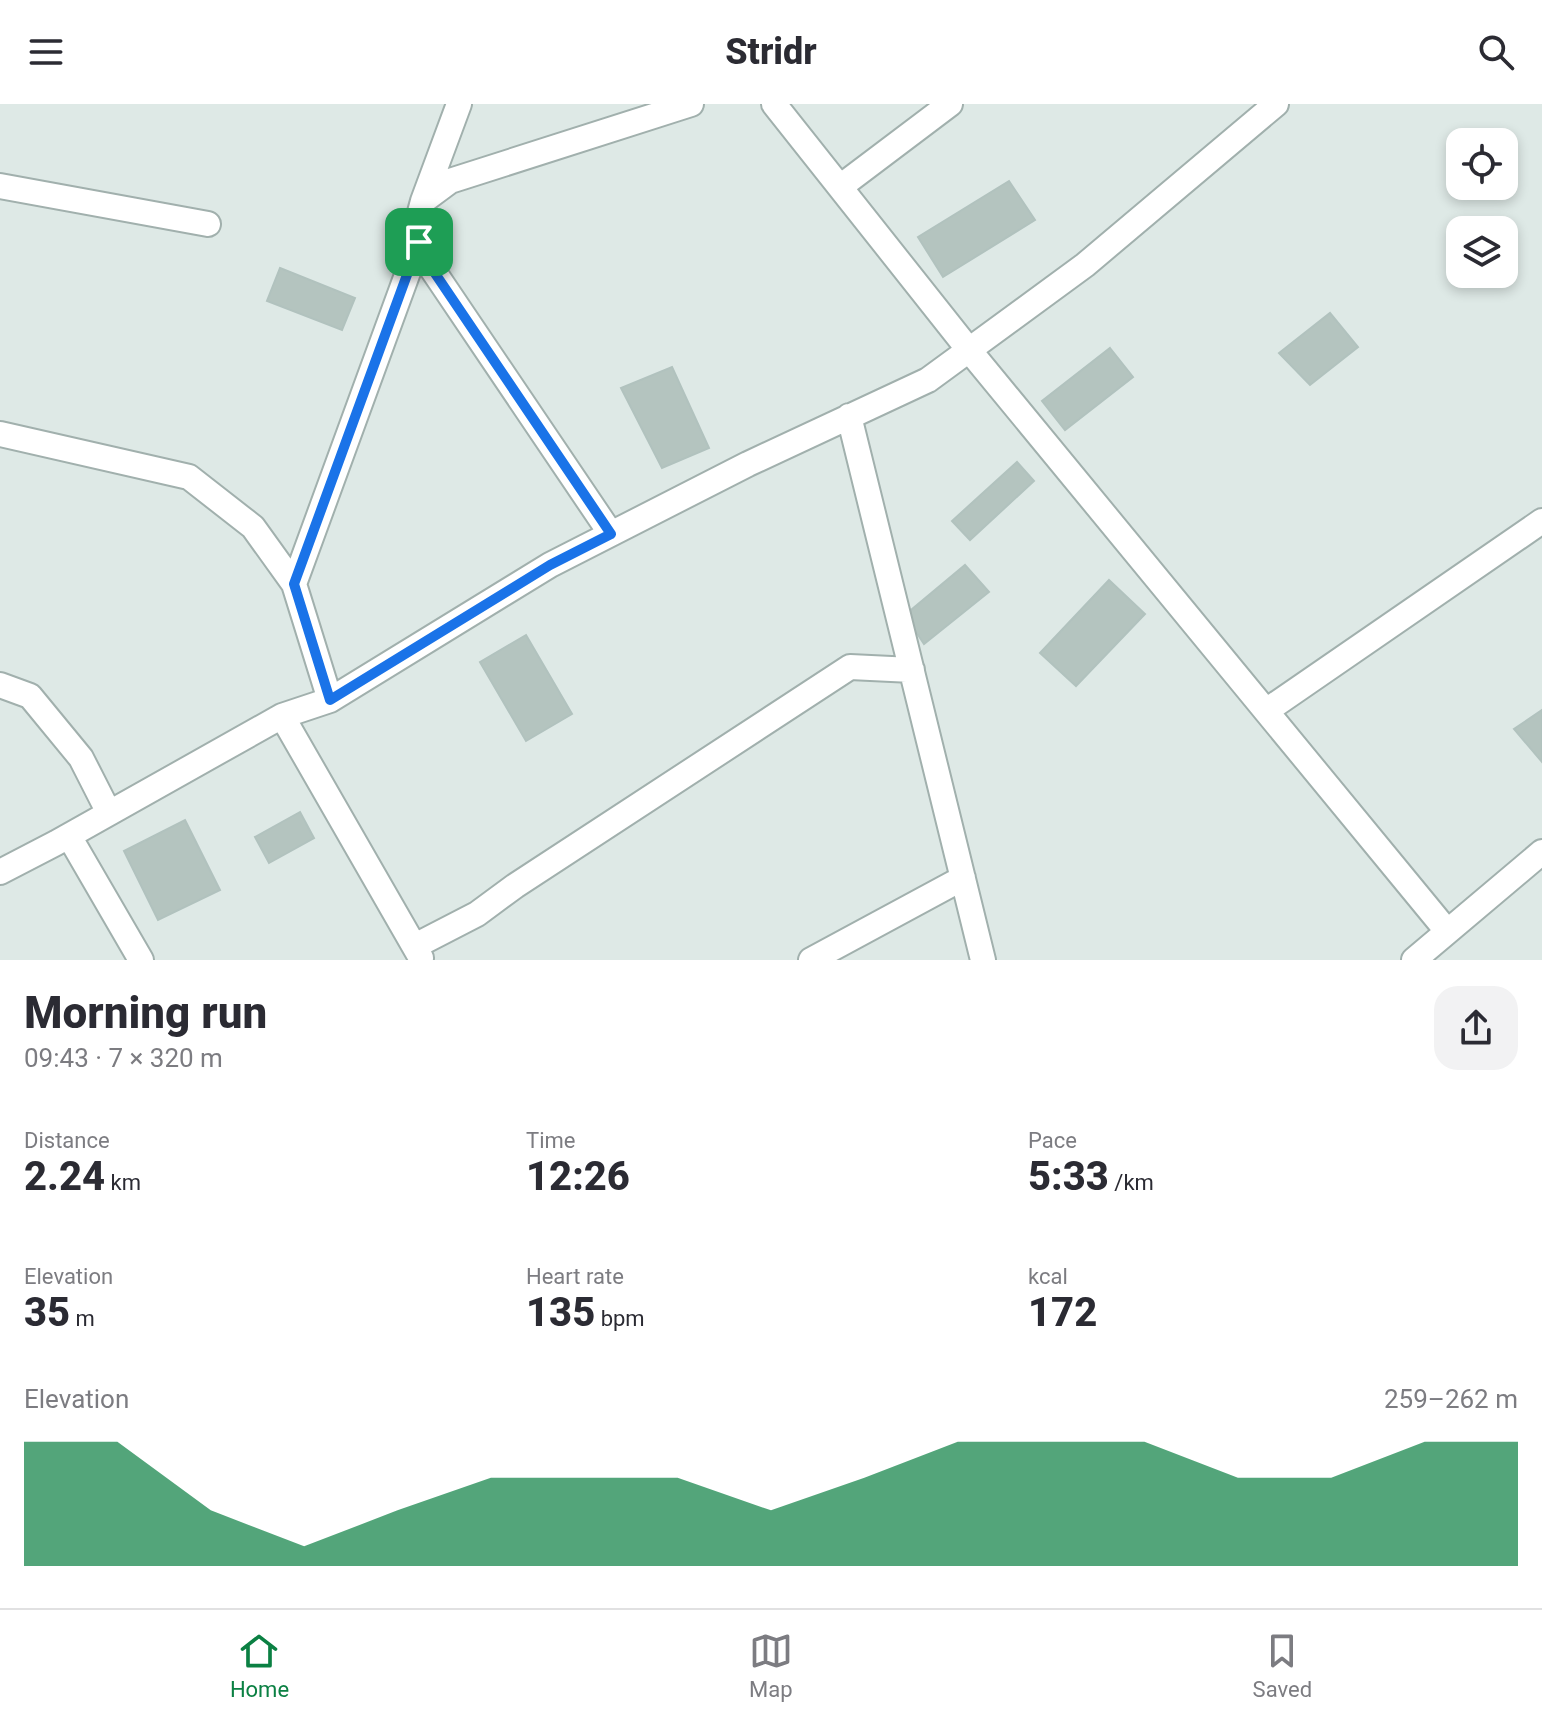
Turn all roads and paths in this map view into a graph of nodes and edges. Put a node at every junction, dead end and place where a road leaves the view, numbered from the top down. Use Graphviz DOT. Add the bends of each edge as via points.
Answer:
graph roads {
  1 [pos="459,104"];
  2 [pos="691,104"];
  3 [pos="774,104"];
  4 [pos="950,104"];
  5 [pos="1276,104"];
  6 [pos="0,186"];
  7 [pos="840,187"];
  8 [pos="423,201"];
  9 [pos="208,224"];
  10 [pos="419,242"];
  11 [pos="969,350"];
  12 [pos="849,416"];
  13 [pos="0,434"];
  14 [pos="1542,521"];
  15 [pos="611,534"];
  16 [pos="294,584"];
  17 [pos="912,670"];
  18 [pos="0,685"];
  19 [pos="330,700"];
  20 [pos="1266,711"];
  21 [pos="282,716"];
  22 [pos="109,813"];
  23 [pos="69,836"];
  24 [pos="1542,852"];
  25 [pos="0,872"];
  26 [pos="963,878"];
  27 [pos="1447,931"];
  28 [pos="419,953"];
  29 [pos="141,960"];
  30 [pos="811,960"];
  31 [pos="983,960"];
  32 [pos="1414,960"];
  1 -- 8 [label="street"];
  2 -- 8 [label="street" via="450,181"];
  3 -- 7 [label="street"];
  4 -- 7 [label="street"];
  5 -- 11 [label="street" via="1085,265"];
  6 -- 9 [label="street"];
  7 -- 11 [label="street"];
  8 -- 10 [label="street" via="416,227"];
  10 -- 15 [label="street" via="428,263"];
  10 -- 16 [label="street"];
  11 -- 12 [label="street" via="928,380"];
  11 -- 20 [label="street"];
  12 -- 15 [label="street"];
  12 -- 17 [label="street"];
  13 -- 16 [label="street" via="189,477 253,527"];
  14 -- 20 [label="street"];
  15 -- 19 [label="street" via="550,565"];
  16 -- 19 [label="street"];
  17 -- 26 [label="street"];
  17 -- 28 [label="street" via="850,667"];
  18 -- 22 [label="street" via="30,696 81,758"];
  19 -- 21 [label="street"];
  20 -- 27 [label="street"];
  21 -- 22 [label="street"];
  21 -- 28 [label="street"];
  22 -- 23 [label="street"];
  23 -- 25 [label="street"];
  23 -- 29 [label="street"];
  24 -- 27 [label="street"];
  26 -- 30 [label="street"];
  26 -- 31 [label="street"];
  27 -- 32 [label="street"];
}
